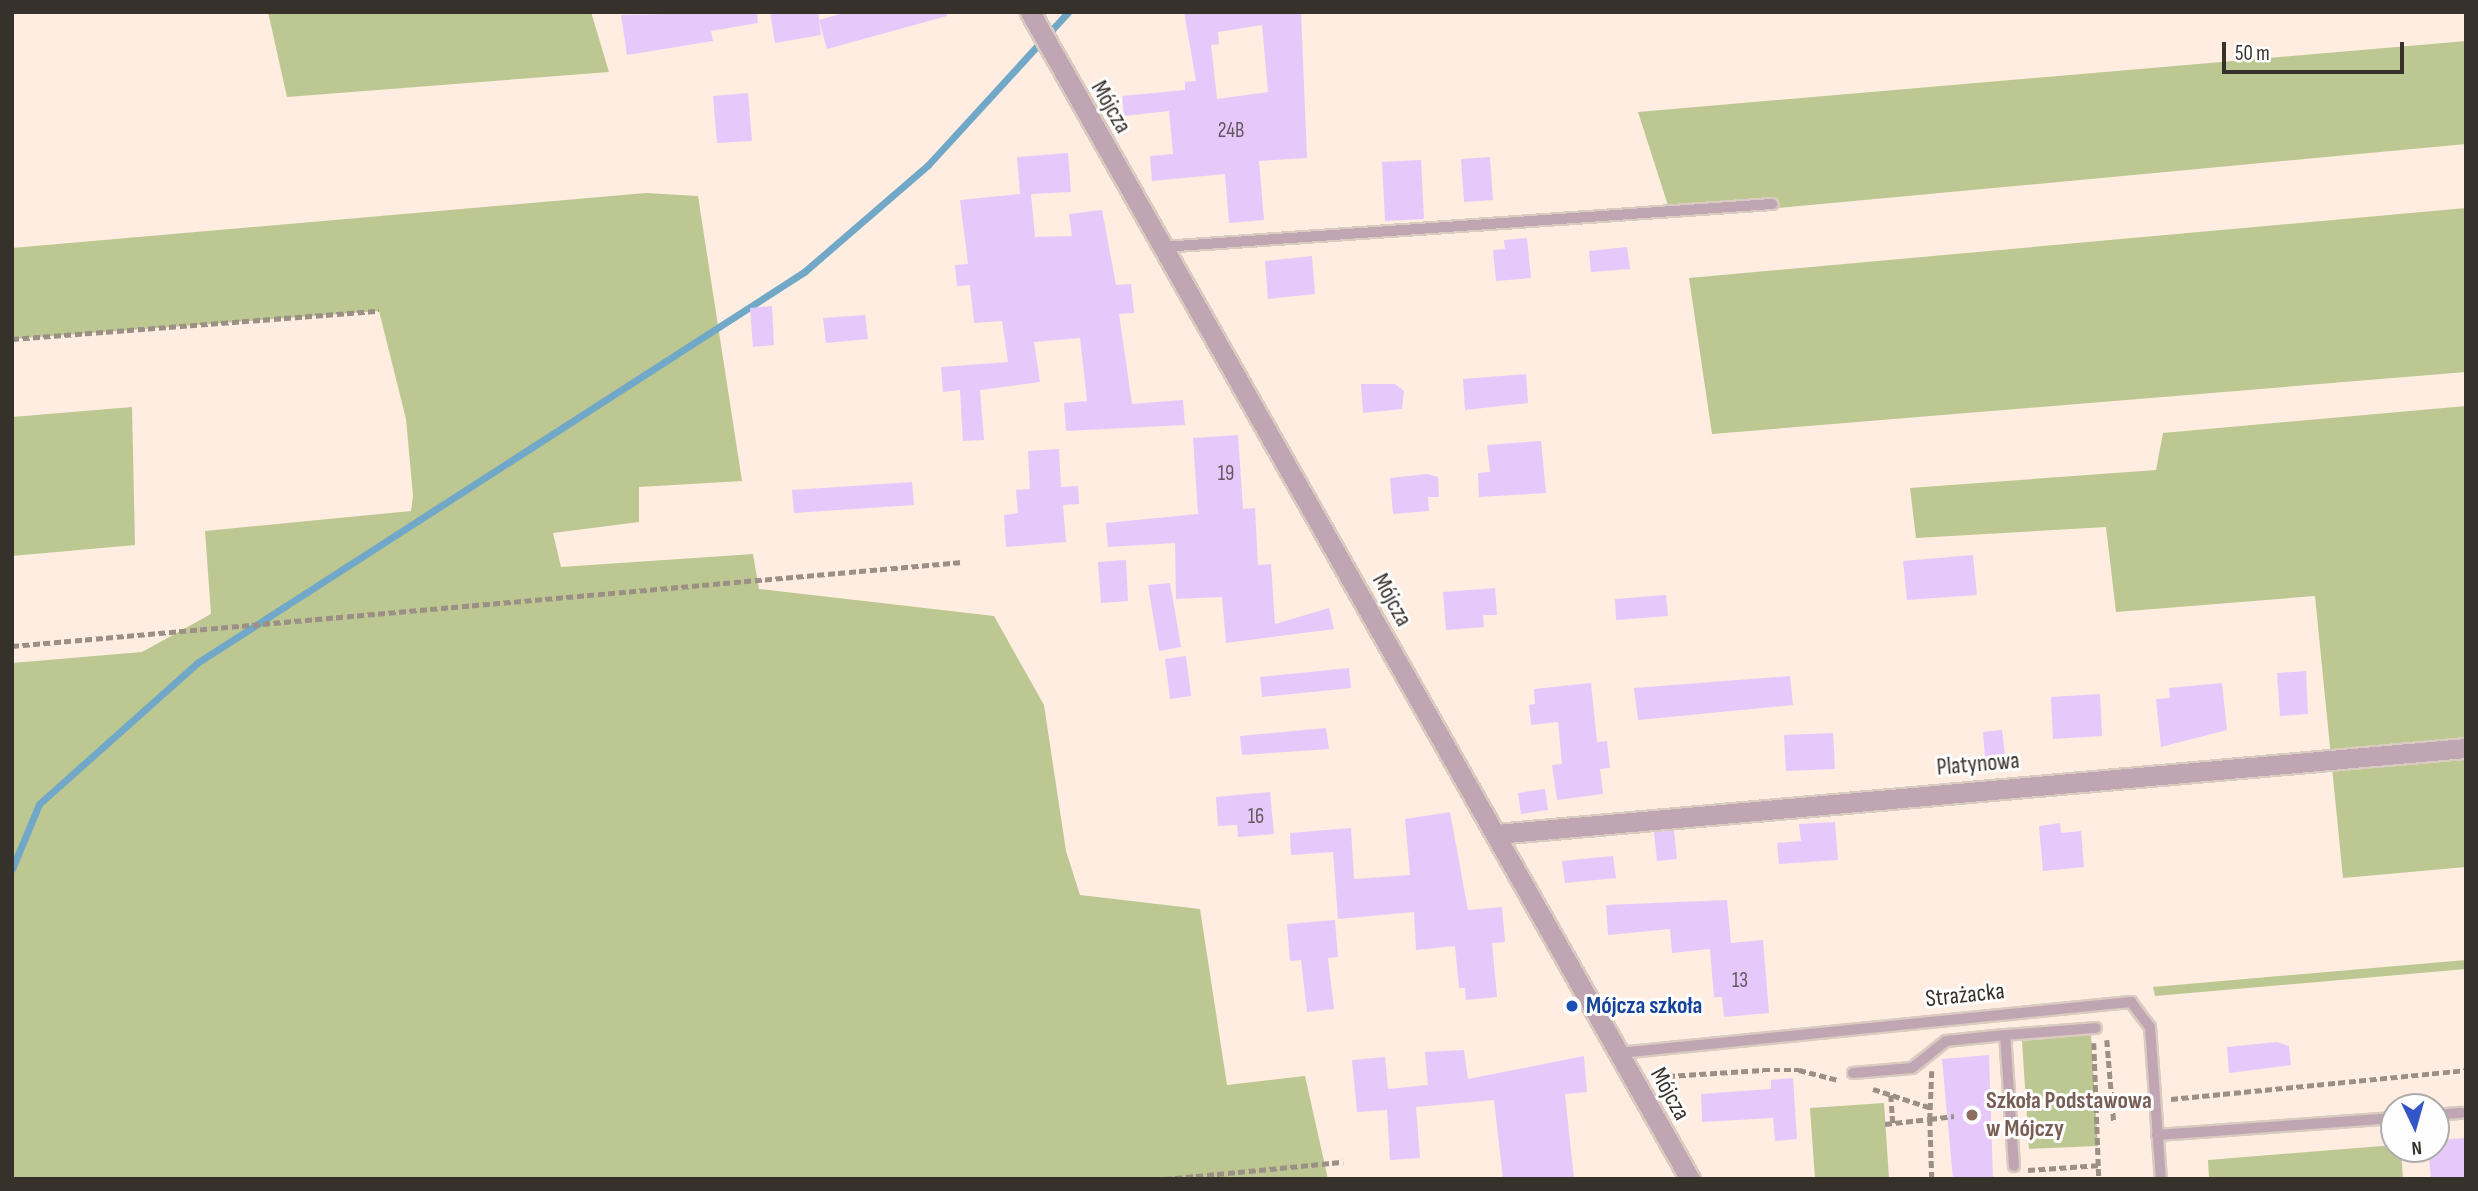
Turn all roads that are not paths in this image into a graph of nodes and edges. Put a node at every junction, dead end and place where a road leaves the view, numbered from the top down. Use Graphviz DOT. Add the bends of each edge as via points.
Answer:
graph roads {
  1 [pos="1032,17"];
  2 [pos="1772,204"];
  3 [pos="1163,247"];
  4 [pos="2466,748"];
  5 [pos="1496,834"];
  6 [pos="2095,1028"];
  7 [pos="2005,1035"];
  8 [pos="1619,1053"];
  9 [pos="1851,1078"];
  10 [pos="2461,1113"];
  11 [pos="2450,1114"];
  12 [pos="2380,1119"];
  13 [pos="2157,1135"];
  14 [pos="2014,1166"];
  15 [pos="1690,1179"];
  16 [pos="2161,1179"];
  1 -- 3 [label="street, Mójcza"];
  2 -- 3 [label="lane"];
  3 -- 5 [label="street, Mójcza"];
  4 -- 5 [label="street, Platynowa"];
  5 -- 8 [label="street, Mójcza"];
  6 -- 7 [label="lane"];
  7 -- 9 [label="lane" via="1946,1041 1912,1068"];
  7 -- 14 [label="lane"];
  8 -- 13 [label="lane, Strażacka" via="2121,1001 2148,1016"];
  8 -- 15 [label="street, Mójcza"];
  10 -- 11 [label="lane"];
  12 -- 13 [label="lane"];
  13 -- 16 [label="lane, Strażacka"];
}
